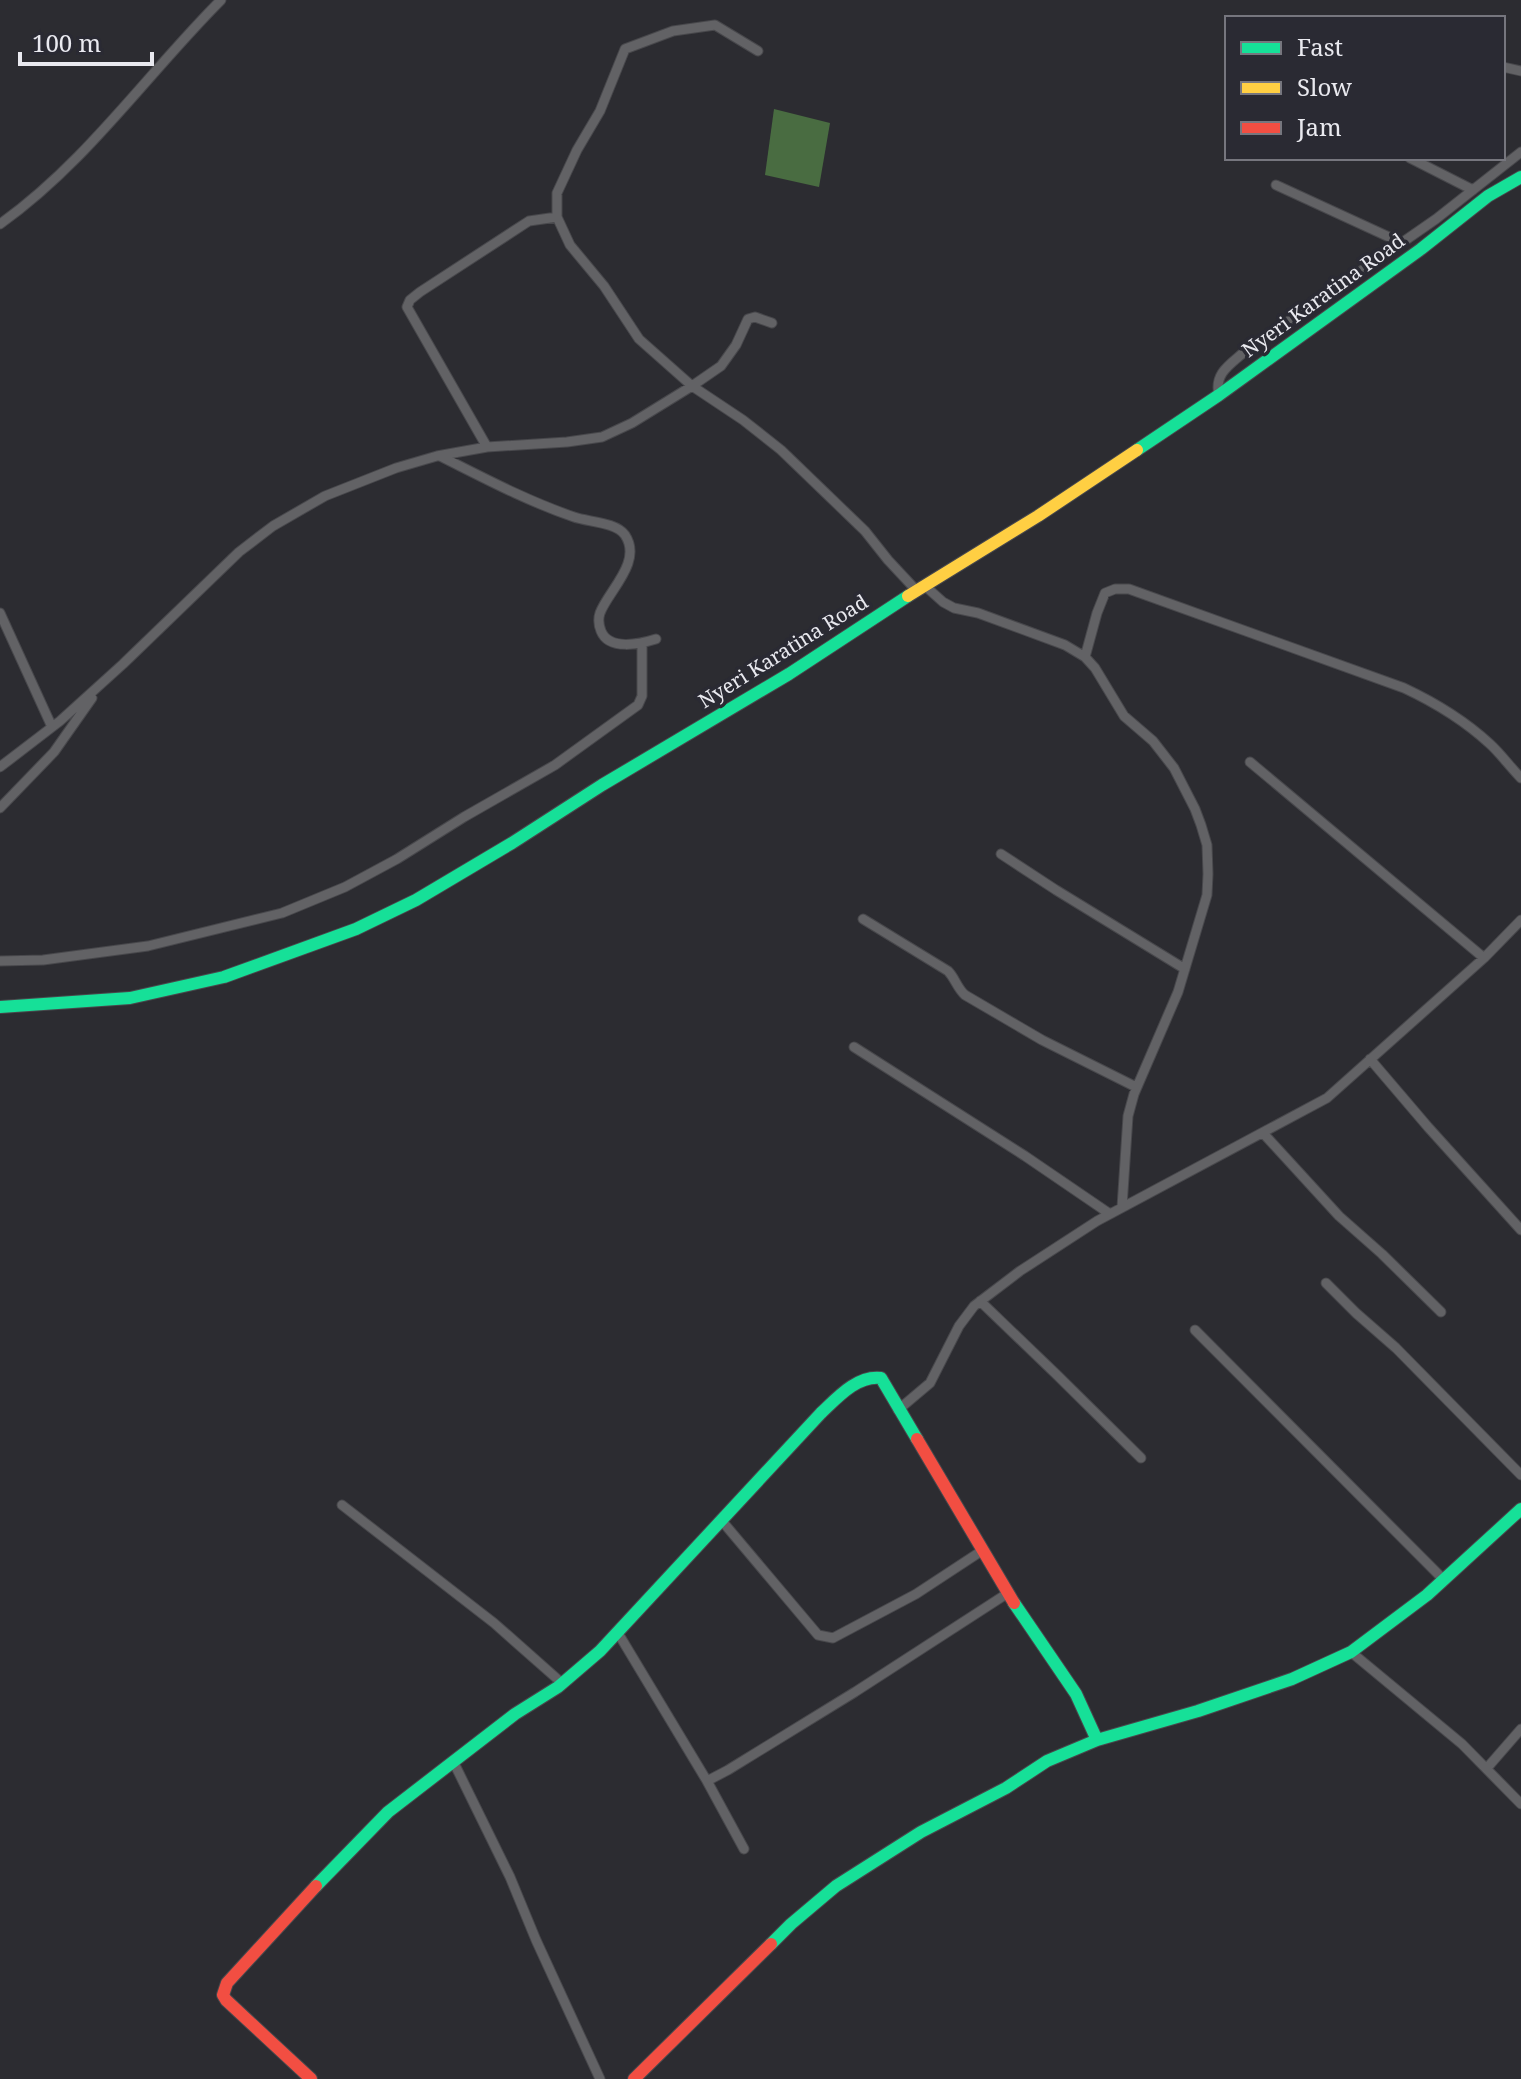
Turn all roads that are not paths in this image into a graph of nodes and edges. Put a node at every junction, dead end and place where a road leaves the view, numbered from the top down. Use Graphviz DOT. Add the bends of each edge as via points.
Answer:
graph roads {
  1 [pos="221,0"];
  2 [pos="758,51"];
  3 [pos="1521,152"];
  4 [pos="1414,160"];
  5 [pos="1521,177"];
  6 [pos="1276,185"];
  7 [pos="1473,190"];
  8 [pos="557,217"];
  9 [pos="0,224"];
  10 [pos="1402,243"];
  11 [pos="772,323"];
  12 [pos="692,386"];
  13 [pos="1219,395"];
  14 [pos="487,447"];
  15 [pos="440,456"];
  16 [pos="920,587"];
  17 [pos="0,613"];
  18 [pos="3,626"];
  19 [pos="656,639"];
  20 [pos="642,643"];
  21 [pos="1085,657"];
  22 [pos="103,682"];
  23 [pos="52,727"];
  24 [pos="1250,762"];
  25 [pos="0,767"];
  26 [pos="1521,778"];
  27 [pos="0,808"];
  28 [pos="1001,854"];
  29 [pos="863,919"];
  30 [pos="1521,920"];
  31 [pos="1484,958"];
  32 [pos="0,961"];
  33 [pos="1185,969"];
  34 [pos="0,1007"];
  35 [pos="854,1047"];
  36 [pos="1370,1059"];
  37 [pos="1136,1087"];
  38 [pos="1263,1133"];
  39 [pos="1122,1207"];
  40 [pos="1110,1214"];
  41 [pos="1521,1230"];
  42 [pos="1326,1283"];
  43 [pos="980,1301"];
  44 [pos="1441,1312"];
  45 [pos="1195,1330"];
  46 [pos="898,1410"];
  47 [pos="1141,1458"];
  48 [pos="1521,1475"];
  49 [pos="342,1505"];
  50 [pos="1521,1509"];
  51 [pos="722,1521"];
  52 [pos="983,1550"];
  53 [pos="1444,1580"];
  54 [pos="1008,1593"];
  55 [pos="618,1633"];
  56 [pos="1351,1652"];
  57 [pos="563,1684"];
  58 [pos="1521,1729"];
  59 [pos="1097,1740"];
  60 [pos="453,1761"];
  61 [pos="1487,1768"];
  62 [pos="707,1781"];
  63 [pos="1521,1804"];
  64 [pos="744,1849"];
  65 [pos="311,2079"];
  66 [pos="600,2079"];
  67 [pos="634,2079"];
  1 -- 9 [label="street" via="73,161"];
  2 -- 8 [label="street" via="715,25 673,31 625,49 557,193"];
  3 -- 7 [label="street"];
  4 -- 7 [label="street"];
  5 -- 13 [label="main road, Nyeri Karatina Road"];
  6 -- 10 [label="street"];
  7 -- 10 [label="street"];
  8 -- 12 [label="street" via="570,245 639,339"];
  8 -- 14 [label="street" via="529,221 420,292 407,307"];
  10 -- 13 [label="street" via="1243,353 1219,377"];
  11 -- 12 [label="street" via="748,319 721,366"];
  12 -- 14 [label="street" via="602,437"];
  12 -- 16 [label="street" via="743,420 808,475"];
  13 -- 16 [label="main road, Nyeri Karatina Road" via="1038,516"];
  14 -- 15 [label="street"];
  15 -- 20 [label="street" via="528,499 625,535 629,561 600,614 599,626 609,642"];
  15 -- 22 [label="street" via="325,496 273,526"];
  16 -- 21 [label="street" via="954,608 1065,645"];
  16 -- 34 [label="main road, Nyeri Karatina Road" via="789,674 512,843 356,929 224,977 130,998"];
  17 -- 18 [label="street"];
  18 -- 23 [label="street"];
  19 -- 20 [label="street"];
  20 -- 32 [label="street" via="638,705 555,765 345,887 282,913 148,946"];
  21 -- 26 [label="street" via="1105,593 1129,589 1404,688 1463,720"];
  21 -- 33 [label="street" via="1124,716 1174,768 1201,825 1207,845 1207,895"];
  22 -- 23 [label="street"];
  22 -- 27 [label="street" via="54,752"];
  23 -- 25 [label="street"];
  24 -- 31 [label="street"];
  28 -- 33 [label="street"];
  29 -- 37 [label="street" via="937,962 965,995"];
  30 -- 31 [label="street"];
  31 -- 36 [label="street"];
  33 -- 37 [label="street"];
  35 -- 40 [label="street"];
  36 -- 38 [label="street" via="1327,1098"];
  36 -- 41 [label="street"];
  37 -- 39 [label="street" via="1128,1116"];
  38 -- 39 [label="street"];
  38 -- 44 [label="street" via="1339,1216"];
  39 -- 40 [label="street"];
  40 -- 43 [label="street"];
  42 -- 48 [label="street"];
  43 -- 46 [label="street" via="965,1315 930,1383"];
  43 -- 47 [label="street"];
  45 -- 53 [label="street"];
  46 -- 51 [label="main road" via="881,1378 867,1378 852,1387 821,1413"];
  46 -- 52 [label="main road"];
  49 -- 57 [label="street"];
  50 -- 53 [label="main road"];
  51 -- 52 [label="street" via="818,1635 833,1638 916,1594"];
  51 -- 55 [label="main road"];
  52 -- 54 [label="main road"];
  53 -- 56 [label="main road"];
  54 -- 59 [label="main road" via="1076,1694"];
  54 -- 62 [label="street"];
  55 -- 57 [label="main road"];
  55 -- 62 [label="street"];
  56 -- 59 [label="main road" via="1292,1679"];
  56 -- 61 [label="street"];
  57 -- 60 [label="main road"];
  58 -- 61 [label="street"];
  59 -- 67 [label="main road" via="1047,1761 836,1886"];
  60 -- 65 [label="main road" via="354,1845 223,1991 226,2000"];
  60 -- 66 [label="street"];
  61 -- 63 [label="street"];
  62 -- 64 [label="street"];
}
